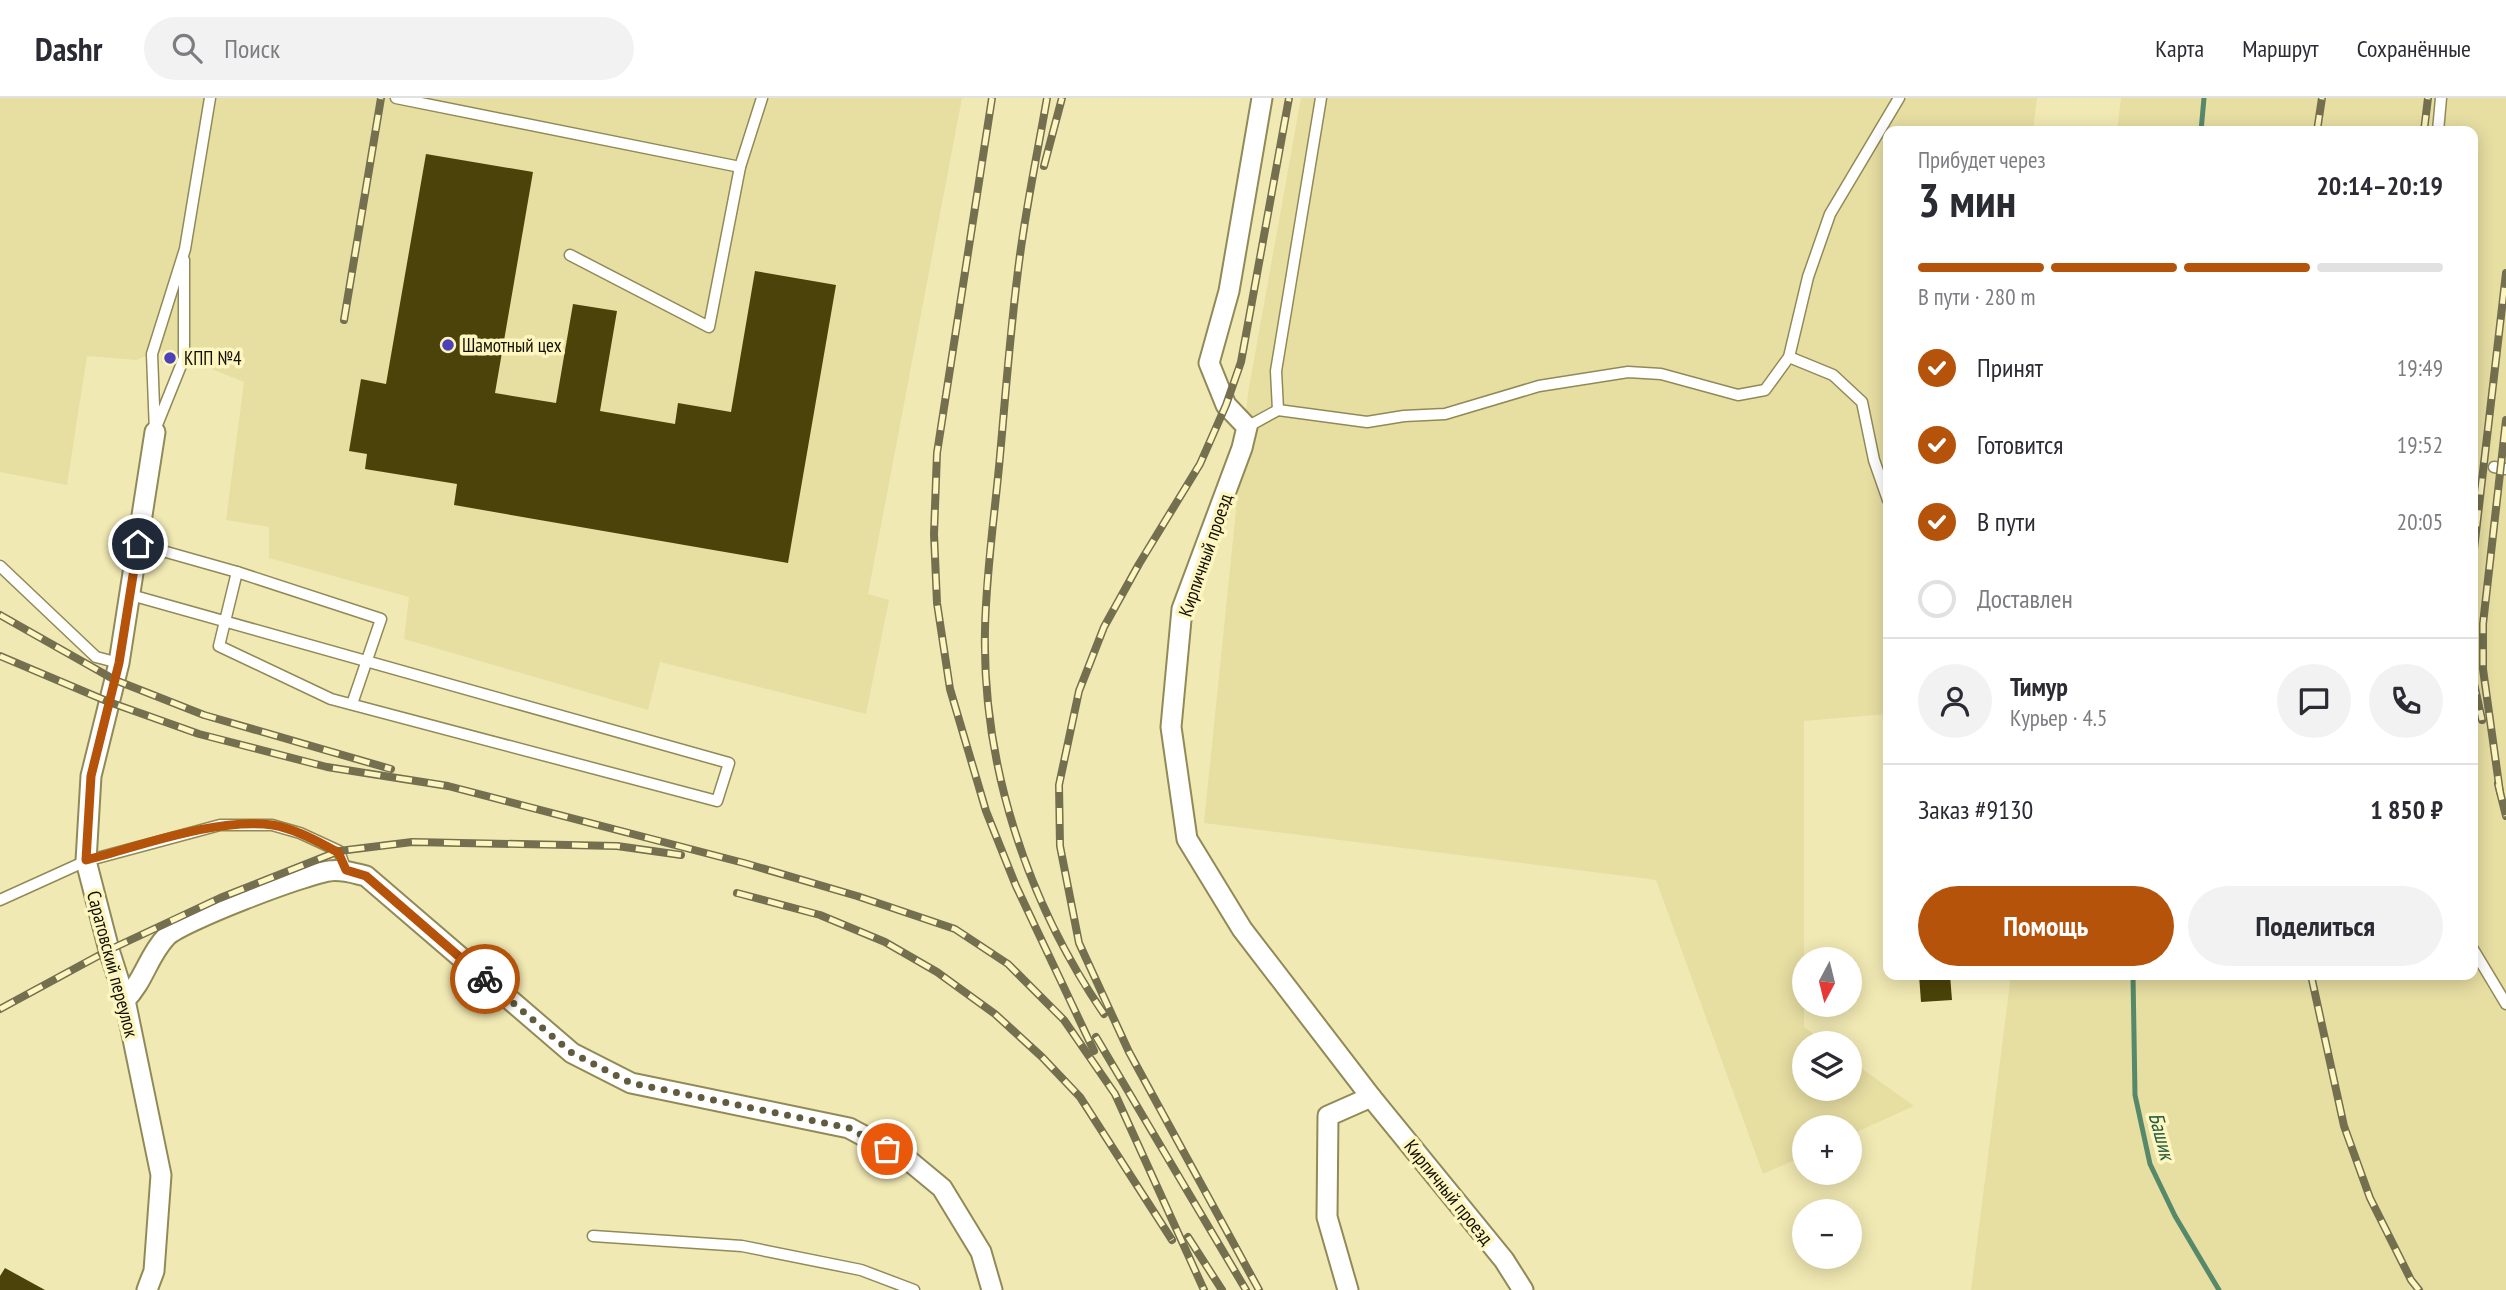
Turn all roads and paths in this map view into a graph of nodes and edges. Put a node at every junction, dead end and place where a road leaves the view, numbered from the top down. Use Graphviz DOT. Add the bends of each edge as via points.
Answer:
graph roads {
  1 [pos="210,98"];
  2 [pos="396,98"];
  3 [pos="762,98"];
  4 [pos="1262,98"];
  5 [pos="1321,98"];
  6 [pos="1899,98"];
  7 [pos="2441,98"];
  8 [pos="2438,126"];
  9 [pos="740,167"];
  10 [pos="184,249"];
  11 [pos="570,255"];
  12 [pos="1789,357"];
  13 [pos="1278,410"];
  14 [pos="1247,427"];
  15 [pos="155,432"];
  16 [pos="2494,467"];
  17 [pos="2506,468"];
  18 [pos="1883,486"];
  19 [pos="138,544"];
  20 [pos="0,566"];
  21 [pos="237,572"];
  22 [pos="131,594"];
  23 [pos="225,621"];
  24 [pos="368,662"];
  25 [pos="119,663"];
  26 [pos="352,704"];
  27 [pos="86,860"];
  28 [pos="346,870"];
  29 [pos="0,900"];
  30 [pos="2478,957"];
  31 [pos="125,1000"];
  32 [pos="2506,1004"];
  33 [pos="1371,1097"];
  34 [pos="593,1236"];
  35 [pos="147,1290"];
  36 [pos="914,1290"];
  37 [pos="992,1290"];
  38 [pos="1348,1290"];
  39 [pos="1523,1290"];
  1 -- 10 [label="lane"];
  2 -- 9 [label="lane"];
  3 -- 9 [label="lane"];
  4 -- 14 [label="street" via="1229,290 1209,363 1226,405"];
  5 -- 13 [label="lane" via="1276,371"];
  6 -- 12 [label="lane" via="1830,214 1808,277"];
  7 -- 8 [label="lane"];
  9 -- 11 [label="lane" via="709,327"];
  10 -- 15 [label="lane" via="152,354"];
  10 -- 15 [label="lane" via="184,358"];
  12 -- 13 [label="lane" via="1765,390 1738,395 1661,374 1628,372 1539,386 1445,414 1367,422"];
  12 -- 18 [label="lane" via="1833,375 1862,402"];
  13 -- 14 [label="lane"];
  14 -- 33 [label="street, Кирпичный проезд" via="1182,609 1171,727 1187,839 1242,929"];
  15 -- 19 [label="street, Саратовский переулок"];
  16 -- 17 [label="lane"];
  19 -- 21 [label="lane"];
  19 -- 22 [label="street, Саратовский переулок"];
  20 -- 25 [label="lane" via="96,657"];
  21 -- 23 [label="lane"];
  21 -- 24 [label="lane" via="381,619"];
  22 -- 23 [label="lane"];
  22 -- 25 [label="street, Саратовский переулок"];
  23 -- 24 [label="lane"];
  23 -- 26 [label="lane" via="219,646 331,699"];
  24 -- 26 [label="lane"];
  24 -- 26 [label="lane" via="729,763 717,802"];
  25 -- 27 [label="street, Саратовский переулок" via="91,776"];
  27 -- 28 [label="lane" via="220,825 272,825 338,852"];
  27 -- 29 [label="lane"];
  27 -- 31 [label="street, Саратовский переулок"];
  28 -- 31 [label="street" via="295,879 166,936 137,988"];
  28 -- 37 [label="street" via="366,876 397,901 572,1053 631,1083 849,1128 907,1159 942,1188 981,1252"];
  30 -- 32 [label="lane"];
  31 -- 35 [label="street, Саратовский переулок" via="161,1174 154,1271"];
  33 -- 38 [label="street" via="1328,1116 1328,1217"];
  33 -- 39 [label="street, Кирпичный проезд" via="1504,1260"];
  34 -- 36 [label="lane" via="742,1245 861,1270"];
}
